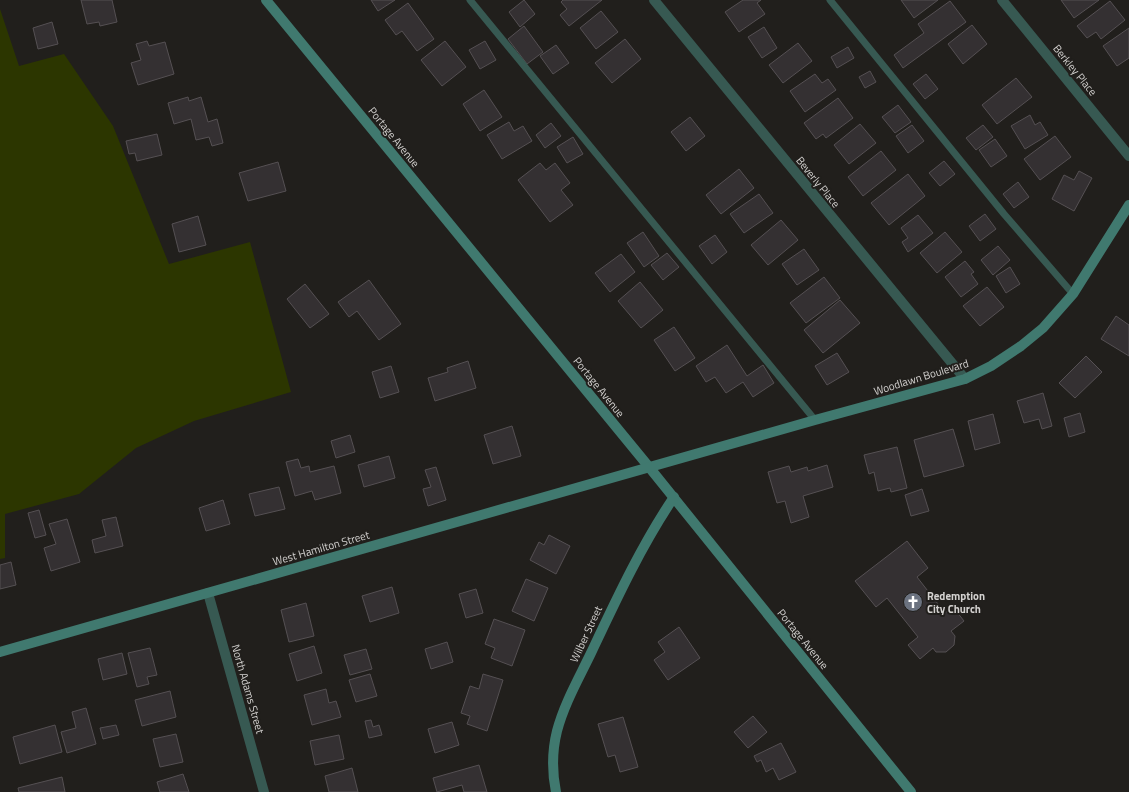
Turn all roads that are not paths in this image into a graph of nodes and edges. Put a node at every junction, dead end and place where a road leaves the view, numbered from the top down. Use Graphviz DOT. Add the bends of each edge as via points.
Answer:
graph roads {
  1 [pos="266,0"];
  2 [pos="470,0"];
  3 [pos="654,0"];
  4 [pos="830,0"];
  5 [pos="1002,0"];
  6 [pos="1129,156"];
  7 [pos="1129,204"];
  8 [pos="1073,294"];
  9 [pos="965,379"];
  10 [pos="815,420"];
  11 [pos="649,467"];
  12 [pos="674,497"];
  13 [pos="208,593"];
  14 [pos="0,652"];
  15 [pos="264,792"];
  16 [pos="556,792"];
  17 [pos="911,792"];
  1 -- 11 [label="street, Portage Avenue"];
  2 -- 10 [label="lane"];
  3 -- 9 [label="street, Beverly Place"];
  4 -- 8 [label="lane" via="1004,214"];
  5 -- 6 [label="street, Berkley Place"];
  7 -- 8 [label="street, Woodlawn Boulevard"];
  8 -- 9 [label="street, Woodlawn Boulevard" via="1043,328 1021,346"];
  9 -- 10 [label="street, Woodlawn Boulevard"];
  10 -- 11 [label="street, Woodlawn Boulevard"];
  11 -- 12 [label="street, Portage Avenue"];
  11 -- 13 [label="street, West Hamilton Street"];
  12 -- 16 [label="street, Wilber Street" via="655,525 614,604 564,711 553,757"];
  12 -- 17 [label="street, Portage Avenue"];
  13 -- 14 [label="street, West Hamilton Street"];
  13 -- 15 [label="street, North Adams Street"];
}
